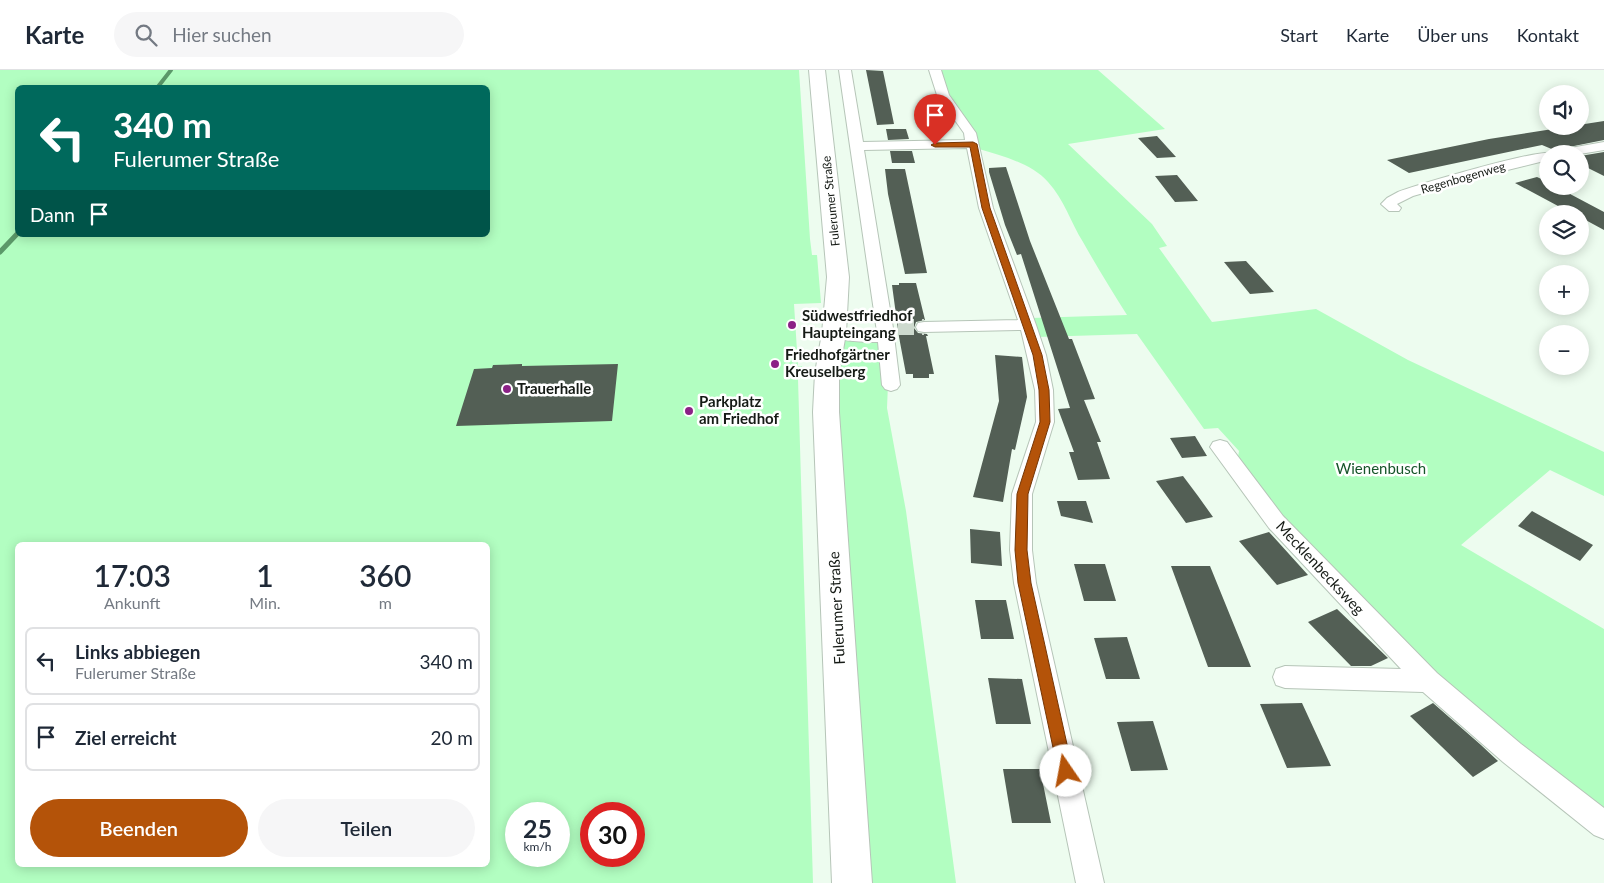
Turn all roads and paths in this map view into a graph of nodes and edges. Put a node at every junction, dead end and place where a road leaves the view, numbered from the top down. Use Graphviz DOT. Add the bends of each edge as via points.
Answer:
graph roads {
  1 [pos="817,70"];
  2 [pos="845,70"];
  3 [pos="935,70"];
  4 [pos="973,144"];
  5 [pos="856,146"];
  6 [pos="1604,146"];
  7 [pos="1589,149"];
  8 [pos="1539,158"];
  9 [pos="1394,208"];
  10 [pos="1028,325"];
  11 [pos="924,327"];
  12 [pos="890,330"];
  13 [pos="834,333"];
  14 [pos="891,385"];
  15 [pos="1220,447"];
  16 [pos="1285,677"];
  17 [pos="1428,681"];
  18 [pos="1604,825"];
  19 [pos="852,883"];
  20 [pos="1090,883"];
  1 -- 13 [label="main road, Fulerumer Straße" via="838,277"];
  2 -- 5 [label="street"];
  3 -- 4 [label="street" via="943,95 965,126"];
  4 -- 5 [label="street"];
  4 -- 10 [label="street" via="986,208"];
  5 -- 12 [label="street"];
  6 -- 7 [label="street"];
  8 -- 9 [label="street, Regenbogenweg" via="1409,194 1392,200 1388,204"];
  10 -- 11 [label="street"];
  10 -- 20 [label="street" via="1038,355 1045,422 1022,494 1021,550 1025,583"];
  12 -- 13 [label="street" via="859,337"];
  12 -- 14 [label="street"];
  13 -- 19 [label="main road, Fulerumer Straße" via="827,373 826,412"];
  15 -- 17 [label="street, Mecklenbecksweg" via="1276,522"];
  16 -- 17 [label="street"];
  17 -- 18 [label="street, Mecklenbecksweg" via="1512,753"];
}
